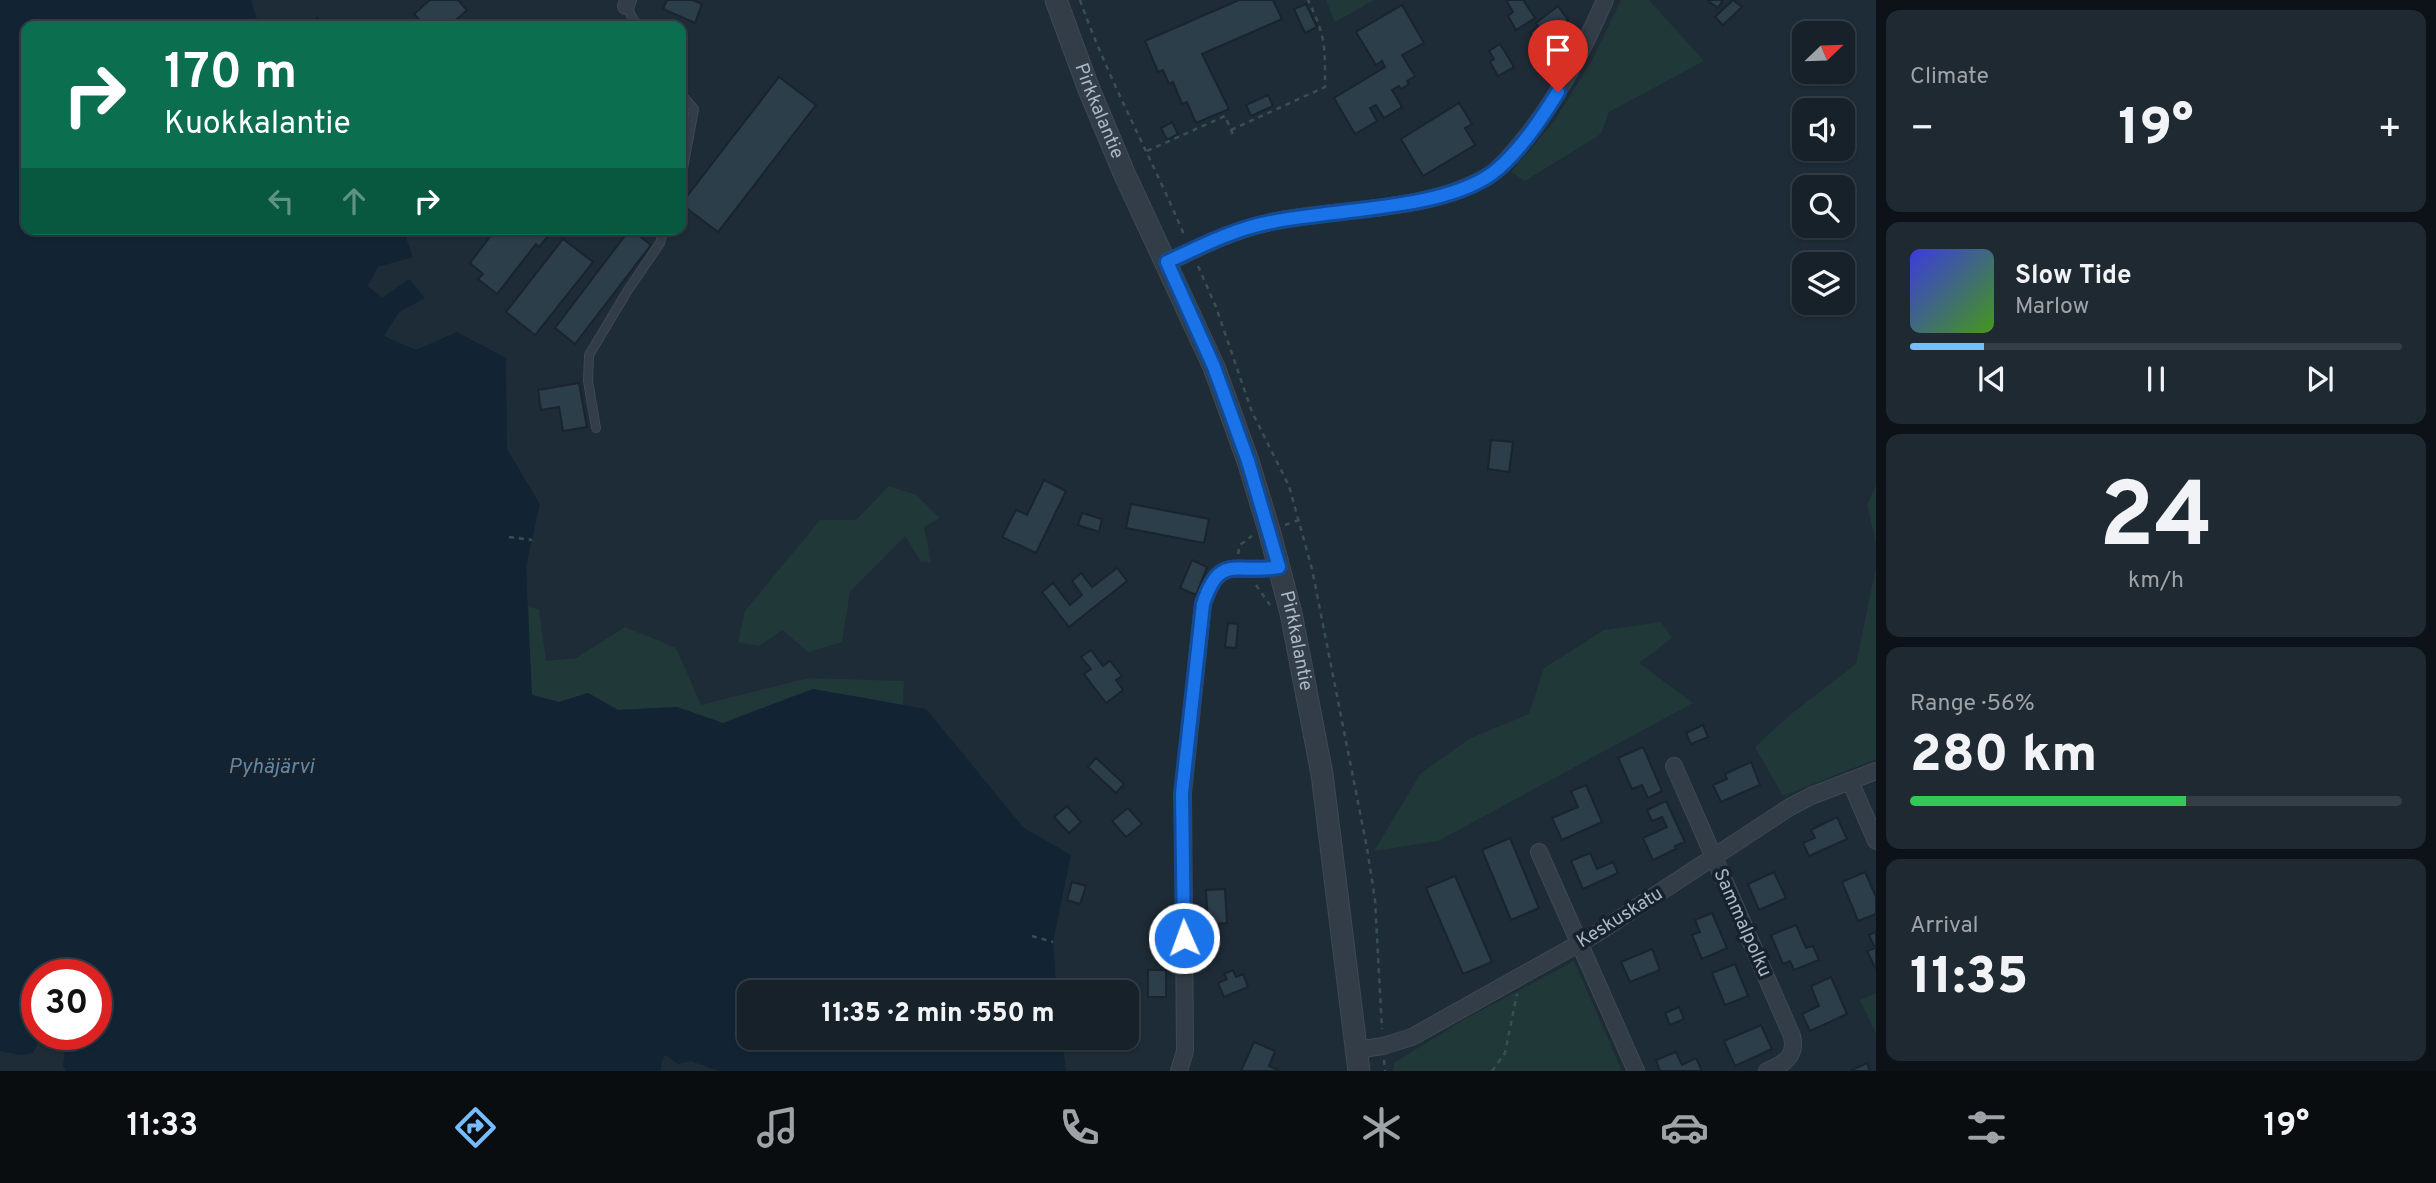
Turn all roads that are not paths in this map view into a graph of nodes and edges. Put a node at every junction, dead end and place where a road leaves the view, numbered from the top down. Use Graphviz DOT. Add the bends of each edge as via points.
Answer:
graph roads {
  1 [pos="1056,0"];
  2 [pos="1605,0"];
  3 [pos="627,3"];
  4 [pos="635,21"];
  5 [pos="686,99"];
  6 [pos="686,152"];
  7 [pos="662,235"];
  8 [pos="1167,262"];
  9 [pos="596,428"];
  10 [pos="1279,567"];
  11 [pos="1674,766"];
  12 [pos="1876,771"];
  13 [pos="1850,781"];
  14 [pos="1876,841"];
  15 [pos="1539,852"];
  16 [pos="1714,859"];
  17 [pos="1580,943"];
  18 [pos="1358,1060"];
  19 [pos="1179,1071"];
  20 [pos="1636,1071"];
  21 [pos="1767,1071"];
  1 -- 8 [label="street, Pirkkalantie" via="1119,161"];
  2 -- 8 [label="street" via="1584,49 1545,113 1490,175 1426,199 1238,230"];
  3 -- 4 [label="lane"];
  5 -- 6 [label="lane" via="694,108"];
  7 -- 9 [label="lane" via="589,355"];
  8 -- 10 [label="street, Pirkkalantie" via="1214,367"];
  10 -- 18 [label="street, Pirkkalantie" via="1322,774"];
  10 -- 19 [label="street" via="1224,570 1209,583 1203,604 1182,793 1185,1051"];
  11 -- 16 [label="street, Sammalpolku"];
  12 -- 13 [label="street, Keskuskatu"];
  13 -- 14 [label="street"];
  13 -- 16 [label="street, Keskuskatu" via="1790,807"];
  15 -- 17 [label="street"];
  16 -- 17 [label="street, Keskuskatu"];
  16 -- 21 [label="street, Sammalpolku" via="1792,1036 1790,1057"];
  17 -- 18 [label="street, Keskuskatu" via="1412,1037"];
  17 -- 20 [label="street"];
}
